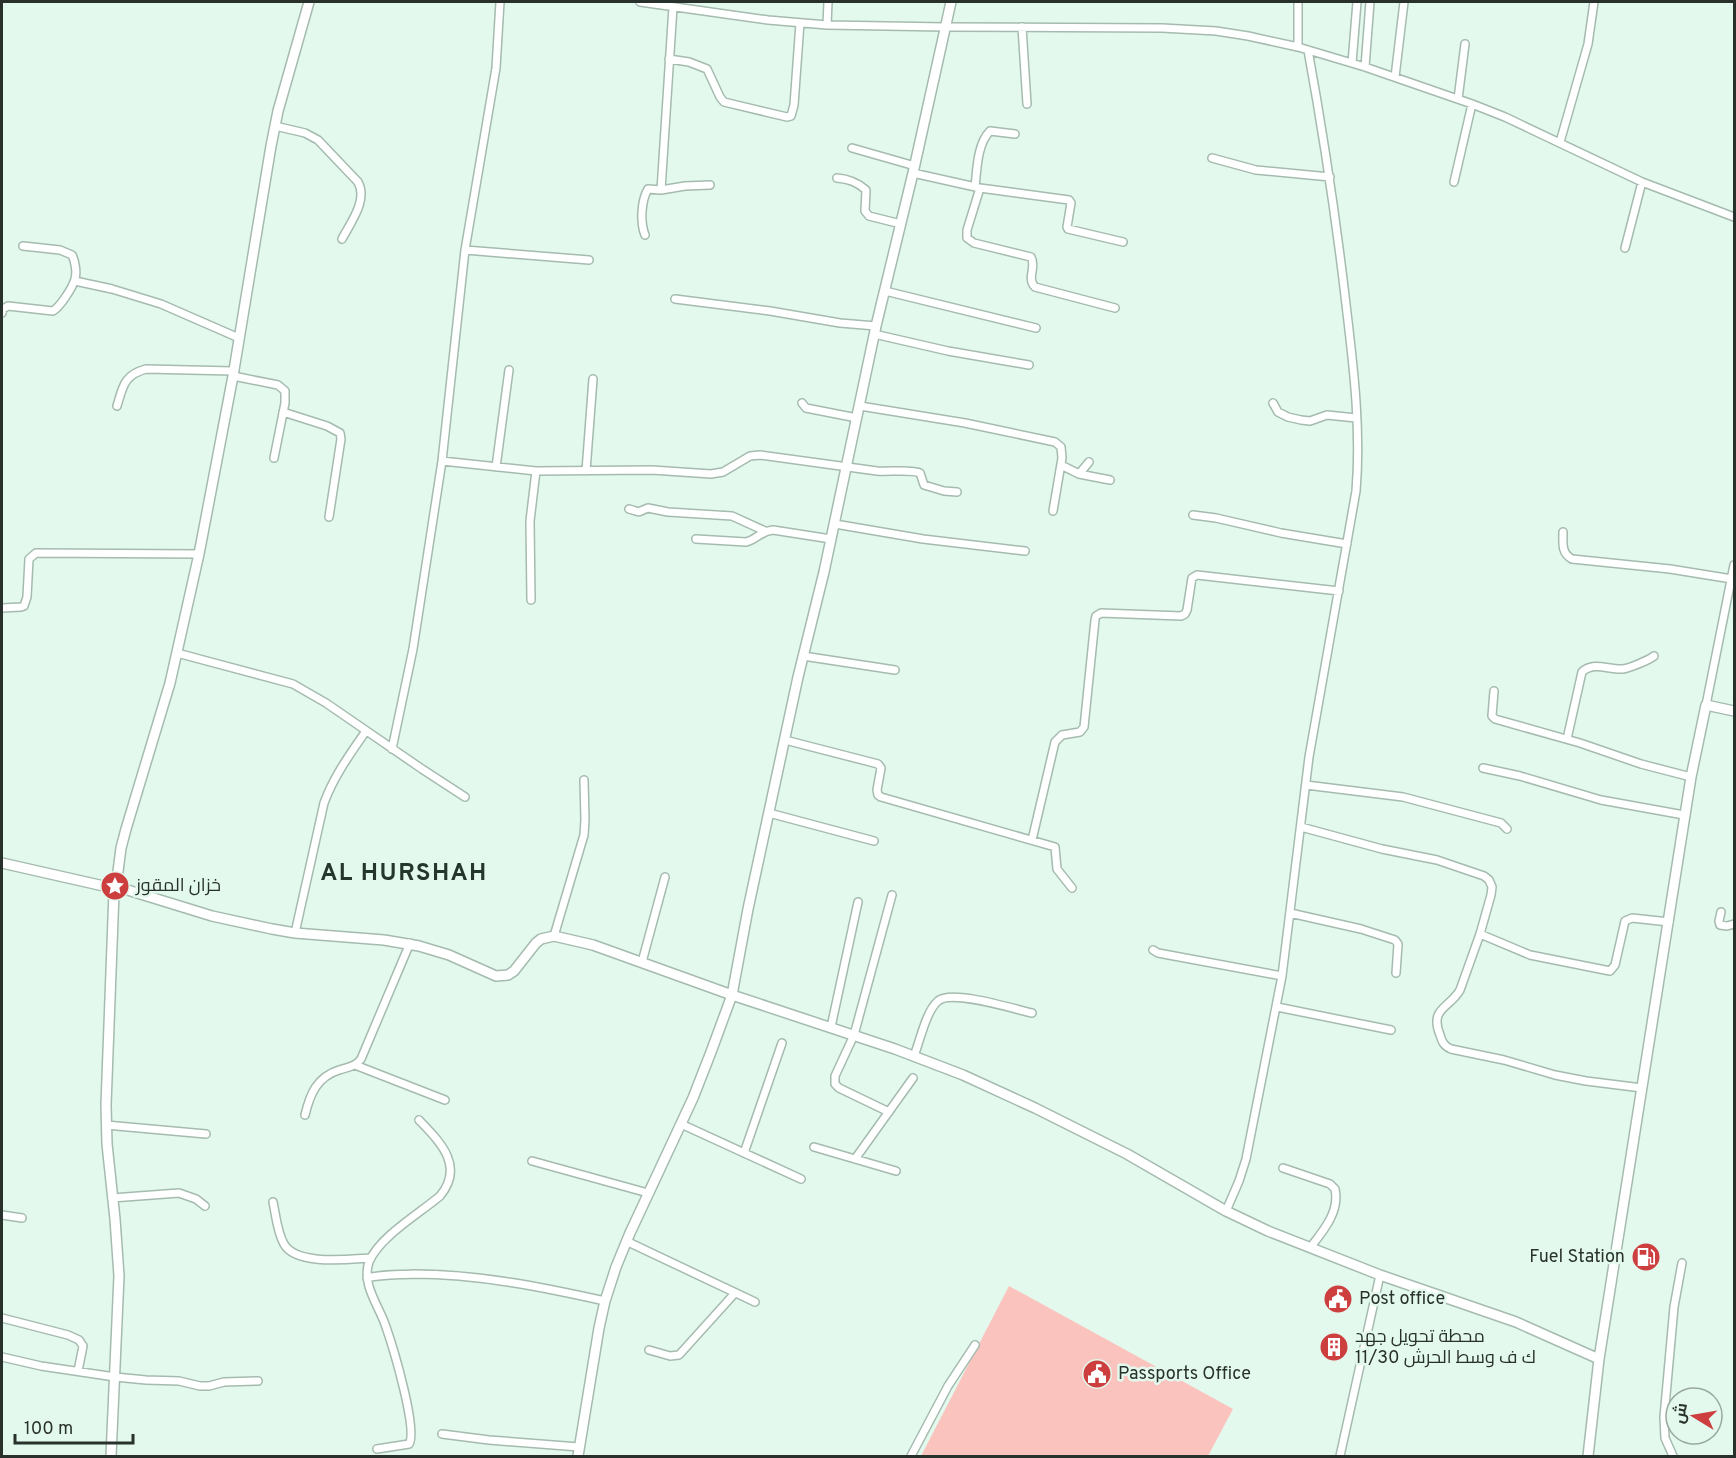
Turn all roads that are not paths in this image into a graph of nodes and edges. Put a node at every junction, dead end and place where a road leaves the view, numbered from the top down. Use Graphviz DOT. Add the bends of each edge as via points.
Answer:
graph roads {
  1 [pos="309,2"];
  2 [pos="500,2"];
  3 [pos="640,2"];
  4 [pos="828,2"];
  5 [pos="951,2"];
  6 [pos="1298,2"];
  7 [pos="1357,2"];
  8 [pos="1370,2"];
  9 [pos="1404,2"];
  10 [pos="1594,2"];
  11 [pos="673,7"];
  12 [pos="800,23"];
  13 [pos="827,25"];
  14 [pos="945,27"];
  15 [pos="1022,27"];
  16 [pos="1465,44"];
  17 [pos="1298,47"];
  18 [pos="1308,50"];
  19 [pos="669,59"];
  20 [pos="1352,63"];
  21 [pos="1365,67"];
  22 [pos="1395,77"];
  23 [pos="1458,99"];
  24 [pos="1027,104"];
  25 [pos="1472,104"];
  26 [pos="275,126"];
  27 [pos="1015,134"];
  28 [pos="1560,142"];
  29 [pos="852,148"];
  30 [pos="1212,158"];
  31 [pos="914,169"];
  32 [pos="1330,177"];
  33 [pos="837,178"];
  34 [pos="1454,182"];
  35 [pos="1642,182"];
  36 [pos="710,185"];
  37 [pos="977,188"];
  38 [pos="661,190"];
  39 [pos="1734,217"];
  40 [pos="901,224"];
  41 [pos="645,235"];
  42 [pos="342,239"];
  43 [pos="1123,242"];
  44 [pos="24,246"];
  45 [pos="1624,248"];
  46 [pos="465,250"];
  47 [pos="589,261"];
  48 [pos="75,281"];
  49 [pos="885,291"];
  50 [pos="675,299"];
  51 [pos="1115,308"];
  52 [pos="2,313"];
  53 [pos="1036,327"];
  54 [pos="875,330"];
  55 [pos="239,338"];
  56 [pos="1029,365"];
  57 [pos="509,370"];
  58 [pos="233,373"];
  59 [pos="593,379"];
  60 [pos="802,403"];
  61 [pos="1273,403"];
  62 [pos="117,406"];
  63 [pos="860,406"];
  64 [pos="283,412"];
  65 [pos="857,418"];
  66 [pos="1356,418"];
  67 [pos="274,458"];
  68 [pos="442,461"];
  69 [pos="1089,462"];
  70 [pos="1061,465"];
  71 [pos="496,467"];
  72 [pos="847,468"];
  73 [pos="536,471"];
  74 [pos="586,471"];
  75 [pos="1079,474"];
  76 [pos="1110,480"];
  77 [pos="957,492"];
  78 [pos="629,509"];
  79 [pos="1053,511"];
  80 [pos="1194,515"];
  81 [pos="329,517"];
  82 [pos="835,524"];
  83 [pos="765,531"];
  84 [pos="1563,532"];
  85 [pos="696,539"];
  86 [pos="831,539"];
  87 [pos="1347,544"];
  88 [pos="1025,551"];
  89 [pos="199,554"];
  90 [pos="1734,565"];
  91 [pos="1732,579"];
  92 [pos="1339,591"];
  93 [pos="531,600"];
  94 [pos="2,608"];
  95 [pos="177,653"];
  96 [pos="803,656"];
  97 [pos="1654,656"];
  98 [pos="895,670"];
  99 [pos="1494,691"];
  100 [pos="1706,705"];
  101 [pos="1734,711"];
  102 [pos="366,731"];
  103 [pos="785,740"];
  104 [pos="1568,740"];
  105 [pos="392,749"];
  106 [pos="1483,768"];
  107 [pos="1691,777"];
  108 [pos="584,780"];
  109 [pos="1306,785"];
  110 [pos="465,797"];
  111 [pos="769,813"];
  112 [pos="1684,815"];
  113 [pos="1301,827"];
  114 [pos="1507,830"];
  115 [pos="1032,840"];
  116 [pos="874,841"];
  117 [pos="2,863"];
  118 [pos="665,877"];
  119 [pos="115,887"];
  120 [pos="1072,888"];
  121 [pos="892,895"];
  122 [pos="858,902"];
  123 [pos="1720,912"];
  124 [pos="1290,913"];
  125 [pos="1669,922"];
  126 [pos="1734,924"];
  127 [pos="295,933"];
  128 [pos="1480,934"];
  129 [pos="554,936"];
  130 [pos="410,944"];
  131 [pos="1153,950"];
  132 [pos="642,962"];
  133 [pos="1396,973"];
  134 [pos="1282,976"];
  135 [pos="732,994"];
  136 [pos="1277,1007"];
  137 [pos="1032,1013"];
  138 [pos="831,1027"];
  139 [pos="1391,1030"];
  140 [pos="854,1035"];
  141 [pos="782,1043"];
  142 [pos="914,1056"];
  143 [pos="356,1065"];
  144 [pos="913,1078"];
  145 [pos="1642,1088"];
  146 [pos="445,1100"];
  147 [pos="889,1112"];
  148 [pos="306,1115"];
  149 [pos="420,1120"];
  150 [pos="681,1124"];
  151 [pos="106,1125"];
  152 [pos="206,1134"];
  153 [pos="814,1147"];
  154 [pos="744,1153"];
  155 [pos="855,1159"];
  156 [pos="532,1161"];
  157 [pos="1283,1168"];
  158 [pos="896,1171"];
  159 [pos="801,1179"];
  160 [pos="648,1193"];
  161 [pos="112,1198"];
  162 [pos="273,1202"];
  163 [pos="205,1206"];
  164 [pos="1226,1211"];
  165 [pos="2,1215"];
  166 [pos="22,1218"];
  167 [pos="626,1241"];
  168 [pos="1310,1248"];
  169 [pos="371,1258"];
  170 [pos="1682,1263"];
  171 [pos="1380,1275"];
  172 [pos="367,1278"];
  173 [pos="735,1293"];
  174 [pos="605,1301"];
  175 [pos="755,1302"];
  176 [pos="2,1318"];
  177 [pos="975,1345"];
  178 [pos="649,1350"];
  179 [pos="2,1357"];
  180 [pos="1599,1359"];
  181 [pos="78,1371"];
  182 [pos="115,1377"];
  183 [pos="258,1381"];
  184 [pos="442,1434"];
  185 [pos="377,1449"];
  186 [pos="578,1452"];
  187 [pos="111,1456"];
  188 [pos="911,1456"];
  189 [pos="1340,1456"];
  190 [pos="1588,1456"];
  191 [pos="1673,1456"];
  1 -- 26 [label="street"];
  2 -- 46 [label="street" via="496,68"];
  3 -- 11 [label="street"];
  4 -- 13 [label="street"];
  5 -- 14 [label="street"];
  6 -- 17 [label="street"];
  7 -- 20 [label="street"];
  8 -- 21 [label="street"];
  9 -- 22 [label="street"];
  10 -- 28 [label="street" via="1588,44"];
  11 -- 12 [label="street"];
  11 -- 19 [label="street"];
  12 -- 13 [label="street"];
  12 -- 19 [label="street" via="791,116 724,102 707,69"];
  13 -- 14 [label="street"];
  14 -- 15 [label="street"];
  14 -- 31 [label="street"];
  15 -- 17 [label="street" via="1194,29"];
  15 -- 24 [label="street"];
  16 -- 23 [label="street"];
  17 -- 18 [label="street"];
  18 -- 20 [label="street"];
  18 -- 32 [label="street"];
  19 -- 38 [label="street"];
  20 -- 21 [label="street"];
  21 -- 22 [label="street"];
  22 -- 23 [label="street"];
  23 -- 25 [label="street"];
  25 -- 28 [label="street"];
  25 -- 34 [label="street"];
  26 -- 42 [label="street" via="318,140 362,188"];
  26 -- 55 [label="street"];
  27 -- 37 [label="street" via="987,134 982,143"];
  28 -- 35 [label="street"];
  29 -- 31 [label="street"];
  30 -- 32 [label="street" via="1273,172"];
  31 -- 37 [label="street"];
  31 -- 40 [label="street"];
  32 -- 66 [label="street"];
  33 -- 40 [label="street" via="866,190 865,211 869,216"];
  35 -- 39 [label="street"];
  35 -- 45 [label="street"];
  36 -- 38 [label="street"];
  37 -- 43 [label="street" via="1069,200 1068,229"];
  37 -- 51 [label="street" via="967,230 971,242 1031,257 1031,283 1035,287"];
  38 -- 41 [label="street" via="646,192 642,227"];
  40 -- 49 [label="street"];
  44 -- 48 [label="street" via="72,255"];
  46 -- 47 [label="street"];
  46 -- 68 [label="street"];
  48 -- 52 [label="street" via="53,312 8,306"];
  48 -- 55 [label="street" via="161,304"];
  49 -- 53 [label="street"];
  49 -- 54 [label="street"];
  50 -- 54 [label="street"];
  54 -- 56 [label="street" via="948,351"];
  54 -- 63 [label="street"];
  55 -- 58 [label="street"];
  57 -- 71 [label="street"];
  58 -- 62 [label="street" via="154,368 138,371 126,381"];
  58 -- 64 [label="street" via="282,388"];
  58 -- 89 [label="street"];
  59 -- 74 [label="street"];
  60 -- 65 [label="street" via="806,408"];
  61 -- 66 [label="street" via="1278,412 1300,420 1327,415"];
  63 -- 65 [label="street"];
  63 -- 70 [label="street" via="1051,441 1061,447"];
  64 -- 67 [label="street"];
  64 -- 81 [label="street" via="340,432"];
  65 -- 72 [label="street"];
  66 -- 87 [label="street" via="1358,473"];
  68 -- 71 [label="street"];
  68 -- 105 [label="street" via="413,649"];
  69 -- 75 [label="street"];
  70 -- 75 [label="street"];
  70 -- 79 [label="street"];
  71 -- 73 [label="street"];
  72 -- 74 [label="street" via="757,455 717,473"];
  72 -- 77 [label="street" via="915,470 920,472 924,485"];
  72 -- 82 [label="street"];
  73 -- 74 [label="street"];
  73 -- 93 [label="street" via="530,520"];
  75 -- 76 [label="street"];
  78 -- 83 [label="street" via="638,513 648,508 732,516"];
  80 -- 87 [label="street"];
  82 -- 86 [label="street"];
  82 -- 88 [label="street"];
  83 -- 85 [label="street" via="746,542"];
  83 -- 86 [label="street"];
  84 -- 91 [label="street" via="1564,551 1572,559"];
  86 -- 96 [label="street"];
  87 -- 92 [label="street"];
  89 -- 94 [label="street" via="36,553 29,558 24,606"];
  89 -- 95 [label="street"];
  90 -- 91 [label="street"];
  91 -- 100 [label="street"];
  92 -- 109 [label="street"];
  92 -- 115 [label="street" via="1197,575 1192,578 1187,610 1181,616 1098,614 1084,728 1055,742"];
  95 -- 102 [label="street" via="293,684"];
  95 -- 119 [label="street" via="126,829"];
  96 -- 98 [label="street"];
  96 -- 103 [label="street"];
  97 -- 104 [label="street" via="1624,669 1593,666 1582,672"];
  99 -- 104 [label="street" via="1495,719"];
  100 -- 101 [label="street"];
  100 -- 107 [label="street"];
  102 -- 105 [label="street"];
  102 -- 127 [label="street" via="324,803"];
  103 -- 111 [label="street"];
  103 -- 115 [label="street" via="879,765 880,797"];
  104 -- 107 [label="street"];
  105 -- 110 [label="street"];
  106 -- 112 [label="street" via="1601,800"];
  107 -- 112 [label="street"];
  108 -- 129 [label="street" via="584,835"];
  109 -- 113 [label="street"];
  109 -- 114 [label="street" via="1418,800 1501,823"];
  111 -- 116 [label="street"];
  111 -- 135 [label="street"];
  112 -- 125 [label="street"];
  113 -- 124 [label="street"];
  113 -- 128 [label="street" via="1437,860 1484,876 1491,887"];
  115 -- 120 [label="street" via="1055,847 1058,869"];
  117 -- 119 [label="street"];
  118 -- 132 [label="street"];
  119 -- 127 [label="street" via="212,916"];
  119 -- 151 [label="street"];
  121 -- 140 [label="street"];
  122 -- 138 [label="street"];
  123 -- 126 [label="street" via="1720,926"];
  124 -- 133 [label="street" via="1395,940"];
  124 -- 134 [label="street"];
  125 -- 128 [label="street" via="1632,918 1626,921 1616,965 1610,971 1530,955"];
  125 -- 145 [label="street"];
  127 -- 130 [label="street"];
  128 -- 145 [label="street" via="1459,993 1437,1016 1437,1030 1446,1047 1555,1075"];
  129 -- 130 [label="street" via="536,943 514,971 502,976"];
  129 -- 132 [label="street"];
  130 -- 143 [label="street"];
  131 -- 134 [label="street"];
  132 -- 135 [label="street"];
  134 -- 136 [label="street"];
  135 -- 138 [label="street"];
  135 -- 150 [label="street"];
  136 -- 139 [label="street"];
  136 -- 164 [label="street" via="1246,1159"];
  137 -- 142 [label="street" via="964,997 944,997 931,1010"];
  138 -- 140 [label="street"];
  140 -- 142 [label="street"];
  140 -- 147 [label="street" via="835,1084"];
  141 -- 154 [label="street"];
  142 -- 164 [label="street" via="1063,1122"];
  143 -- 146 [label="street"];
  143 -- 148 [label="street" via="332,1072 318,1082"];
  144 -- 147 [label="street"];
  145 -- 180 [label="street"];
  147 -- 155 [label="street"];
  149 -- 169 [label="street" via="445,1150 449,1165 447,1184 440,1196 400,1227"];
  150 -- 154 [label="street"];
  150 -- 160 [label="street"];
  151 -- 152 [label="street"];
  151 -- 161 [label="street"];
  153 -- 155 [label="street"];
  154 -- 159 [label="street"];
  155 -- 158 [label="street"];
  156 -- 160 [label="street"];
  157 -- 168 [label="street" via="1335,1189 1333,1213"];
  160 -- 167 [label="street"];
  161 -- 163 [label="street" via="180,1193"];
  161 -- 182 [label="street" via="119,1276"];
  162 -- 169 [label="street" via="284,1244 292,1252 320,1260"];
  164 -- 168 [label="street"];
  165 -- 166 [label="street"];
  167 -- 173 [label="street"];
  167 -- 174 [label="street"];
  168 -- 171 [label="street"];
  169 -- 172 [label="street"];
  170 -- 191 [label="street" via="1664,1417 1665,1438"];
  171 -- 180 [label="street" via="1516,1322"];
  171 -- 189 [label="street"];
  172 -- 174 [label="street" via="428,1274 469,1277"];
  172 -- 185 [label="street" via="387,1328 412,1433 409,1444"];
  173 -- 175 [label="street"];
  173 -- 178 [label="street" via="679,1354 670,1356"];
  174 -- 186 [label="street"];
  176 -- 181 [label="street" via="79,1340 83,1346"];
  177 -- 188 [label="street"];
  179 -- 181 [label="street"];
  180 -- 190 [label="street"];
  181 -- 182 [label="street"];
  182 -- 183 [label="street" via="200,1386"];
  182 -- 187 [label="street"];
  184 -- 186 [label="street"];
}
